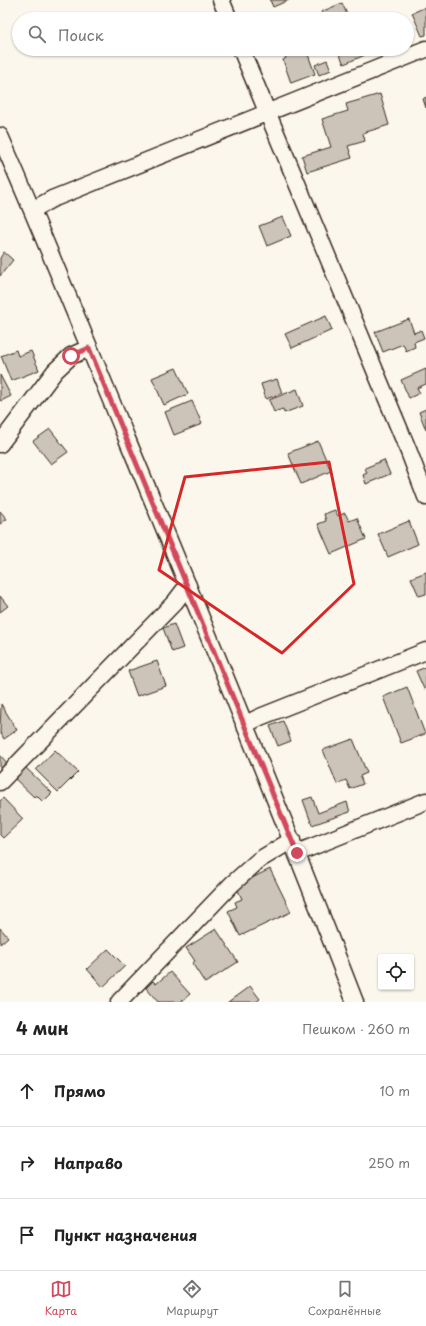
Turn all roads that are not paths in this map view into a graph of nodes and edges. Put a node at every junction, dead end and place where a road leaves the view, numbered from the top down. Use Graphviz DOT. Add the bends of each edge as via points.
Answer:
graph roads {
  1 [pos="221,0"];
  2 [pos="226,12"];
  3 [pos="426,49"];
  4 [pos="414,54"];
  5 [pos="244,56"];
  6 [pos="409,56"];
  7 [pos="268,113"];
  8 [pos="0,136"];
  9 [pos="32,210"];
  10 [pos="89,348"];
  11 [pos="0,444"];
  12 [pos="426,497"];
  13 [pos="188,585"];
  14 [pos="426,651"];
  15 [pos="244,725"];
  16 [pos="0,782"];
  17 [pos="426,801"];
  18 [pos="295,846"];
  19 [pos="119,1002"];
  20 [pos="355,1002"];
  1 -- 2 [label="street"];
  3 -- 4 [label="street"];
  5 -- 7 [label="street"];
  6 -- 7 [label="street"];
  7 -- 9 [label="street" via="52,199"];
  7 -- 12 [label="street"];
  8 -- 9 [label="street"];
  9 -- 10 [label="street"];
  10 -- 11 [label="street" via="71,356 55,370"];
  10 -- 13 [label="street"];
  13 -- 15 [label="street"];
  13 -- 16 [label="street" via="175,602"];
  14 -- 15 [label="street"];
  15 -- 18 [label="street"];
  17 -- 18 [label="street"];
  18 -- 19 [label="street" via="259,860 232,884"];
  18 -- 20 [label="street"];
}
